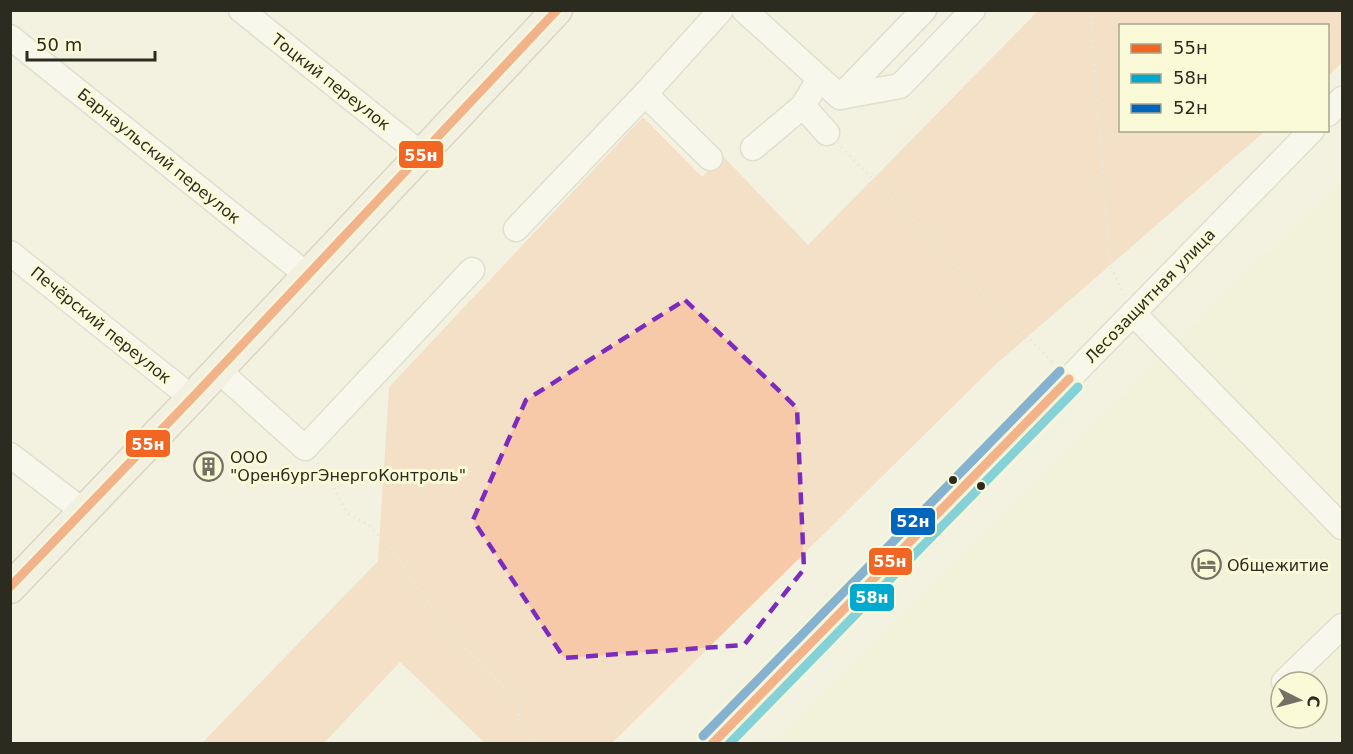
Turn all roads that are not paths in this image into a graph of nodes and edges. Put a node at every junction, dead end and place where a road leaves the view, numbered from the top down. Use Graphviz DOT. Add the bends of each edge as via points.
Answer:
graph roads {
  1 [pos="241,10"];
  2 [pos="721,10"];
  3 [pos="744,10"];
  4 [pos="924,10"];
  5 [pos="972,10"];
  6 [pos="551,13"];
  7 [pos="770,18"];
  8 [pos="10,37"];
  9 [pos="819,79"];
  10 [pos="645,94"];
  11 [pos="840,97"];
  12 [pos="1342,99"];
  13 [pos="803,106"];
  14 [pos="1329,113"];
  15 [pos="1310,132"];
  16 [pos="827,134"];
  17 [pos="753,148"];
  18 [pos="421,154"];
  19 [pos="710,158"];
  20 [pos="516,229"];
  21 [pos="10,253"];
  22 [pos="472,270"];
  23 [pos="307,275"];
  24 [pos="1133,313"];
  25 [pos="218,370"];
  26 [pos="192,398"];
  27 [pos="10,455"];
  28 [pos="83,511"];
  29 [pos="1342,527"];
  30 [pos="10,588"];
  31 [pos="1342,626"];
  32 [pos="1297,670"];
  33 [pos="712,744"];
  1 -- 18 [label="street, Тоцкий переулок"];
  2 -- 10 [label="street"];
  3 -- 7 [label="street"];
  4 -- 11 [label="street"];
  5 -- 11 [label="street" via="900,86"];
  6 -- 18 [label="main road"];
  7 -- 9 [label="street"];
  8 -- 23 [label="street, Барнаульский переулок"];
  9 -- 11 [label="street"];
  9 -- 13 [label="street"];
  10 -- 19 [label="street"];
  10 -- 20 [label="street"];
  12 -- 14 [label="street"];
  13 -- 16 [label="street"];
  13 -- 17 [label="street"];
  15 -- 24 [label="street, Лесозащитная улица"];
  18 -- 23 [label="main road"];
  21 -- 26 [label="street, Печёрский переулок"];
  22 -- 25 [label="street" via="305,448"];
  23 -- 25 [label="main road"];
  24 -- 29 [label="street"];
  24 -- 33 [label="street, Лесозащитная улица"];
  25 -- 26 [label="main road"];
  26 -- 28 [label="main road"];
  27 -- 28 [label="street"];
  28 -- 30 [label="main road"];
  31 -- 32 [label="street"];
}
